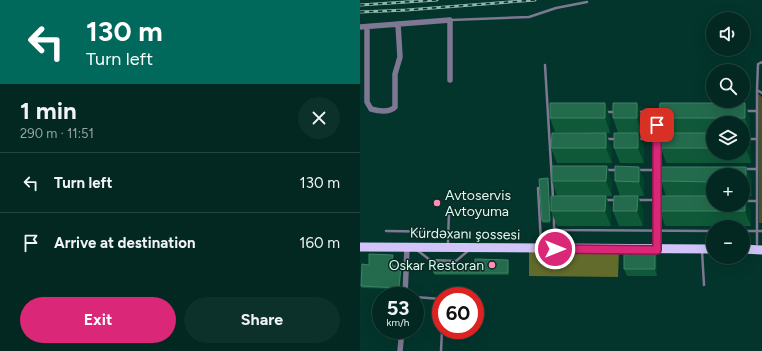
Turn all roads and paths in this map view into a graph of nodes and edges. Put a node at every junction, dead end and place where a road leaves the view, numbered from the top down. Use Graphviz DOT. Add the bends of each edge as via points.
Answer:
graph roads {
  1 [pos="587,2"];
  2 [pos="450,20"];
  3 [pos="398,24"];
  4 [pos="360,27"];
  5 [pos="367,27"];
  6 [pos="762,62"];
  7 [pos="545,65"];
  8 [pos="450,80"];
  9 [pos="756,90"];
  10 [pos="762,92"];
  11 [pos="741,111"];
  12 [pos="757,111"];
  13 [pos="603,112"];
  14 [pos="619,112"];
  15 [pos="634,112"];
  16 [pos="657,112"];
  17 [pos="604,139"];
  18 [pos="619,139"];
  19 [pos="634,139"];
  20 [pos="657,139"];
  21 [pos="665,139"];
  22 [pos="750,139"];
  23 [pos="757,139"];
  24 [pos="750,169"];
  25 [pos="757,169"];
  26 [pos="552,170"];
  27 [pos="559,170"];
  28 [pos="604,170"];
  29 [pos="619,170"];
  30 [pos="634,170"];
  31 [pos="657,170"];
  32 [pos="665,170"];
  33 [pos="538,188"];
  34 [pos="560,199"];
  35 [pos="597,200"];
  36 [pos="620,200"];
  37 [pos="635,200"];
  38 [pos="657,200"];
  39 [pos="664,200"];
  40 [pos="750,201"];
  41 [pos="757,201"];
  42 [pos="449,211"];
  43 [pos="553,214"];
  44 [pos="386,231"];
  45 [pos="657,231"];
  46 [pos="706,231"];
  47 [pos="750,231"];
  48 [pos="757,231"];
  49 [pos="762,231"];
  50 [pos="448,232"];
  51 [pos="360,240"];
  52 [pos="448,242"];
  53 [pos="541,243"];
  54 [pos="706,244"];
  55 [pos="412,245"];
  56 [pos="750,245"];
  57 [pos="657,246"];
  58 [pos="760,246"];
  59 [pos="360,247"];
  60 [pos="470,248"];
  61 [pos="750,248"];
  62 [pos="702,249"];
  63 [pos="706,249"];
  64 [pos="704,285"];
  65 [pos="406,287"];
  66 [pos="401,339"];
  67 [pos="441,339"];
  68 [pos="400,351"];
  69 [pos="440,351"];
  1 -- 2 [label="lane" via="529,17"];
  2 -- 3 [label="street"];
  2 -- 8 [label="street"];
  3 -- 5 [label="street"];
  3 -- 5 [label="street" via="400,58 395,74 395,107 389,111 371,109 367,102"];
  4 -- 5 [label="street"];
  6 -- 9 [label="lane" via="757,68"];
  7 -- 26 [label="lane"];
  9 -- 10 [label="lane"];
  9 -- 12 [label="lane"];
  11 -- 12 [label="lane"];
  12 -- 23 [label="lane"];
  13 -- 14 [label="lane"];
  15 -- 16 [label="lane"];
  16 -- 20 [label="street"];
  17 -- 18 [label="lane"];
  19 -- 20 [label="lane"];
  20 -- 21 [label="lane"];
  20 -- 31 [label="street"];
  22 -- 23 [label="lane"];
  23 -- 25 [label="lane"];
  24 -- 25 [label="lane"];
  25 -- 41 [label="lane"];
  26 -- 27 [label="lane"];
  26 -- 34 [label="lane" via="553,199"];
  28 -- 29 [label="lane"];
  30 -- 31 [label="lane"];
  31 -- 32 [label="lane"];
  31 -- 38 [label="street"];
  33 -- 53 [label="lane"];
  35 -- 36 [label="lane"];
  37 -- 38 [label="lane"];
  38 -- 39 [label="lane"];
  38 -- 45 [label="street"];
  40 -- 41 [label="lane"];
  41 -- 48 [label="lane"];
  42 -- 50 [label="lane"];
  43 -- 45 [label="lane" via="554,228 558,230"];
  44 -- 50 [label="lane"];
  45 -- 46 [label="lane"];
  45 -- 57 [label="street"];
  47 -- 48 [label="lane"];
  48 -- 49 [label="lane"];
  48 -- 58 [label="lane"];
  50 -- 52 [label="lane"];
  51 -- 55 [label="main road, Kürdəxanı şossesi"];
  52 -- 53 [label="main road, Kürdəxanı şossesi"];
  52 -- 55 [label="main road, Kürdəxanı şossesi"];
  53 -- 57 [label="main road, Kürdəxanı şossesi"];
  54 -- 57 [label="main road, Kürdəxanı şossesi"];
  55 -- 59 [label="main road, Kürdəxanı şossesi"];
  55 -- 60 [label="main road, Kürdəxanı şossesi"];
  55 -- 60 [label="lane" via="430,260 456,261"];
  55 -- 65 [label="street"];
  56 -- 58 [label="main road"];
  57 -- 60 [label="main road, Kürdəxanı şossesi"];
  57 -- 62 [label="main road, Kürdəxanı şossesi"];
  58 -- 61 [label="main road"];
  62 -- 63 [label="main road, Kürdəxanı şossesi"];
  62 -- 64 [label="lane"];
  66 -- 68 [label="street"];
  67 -- 69 [label="lane"];
}
